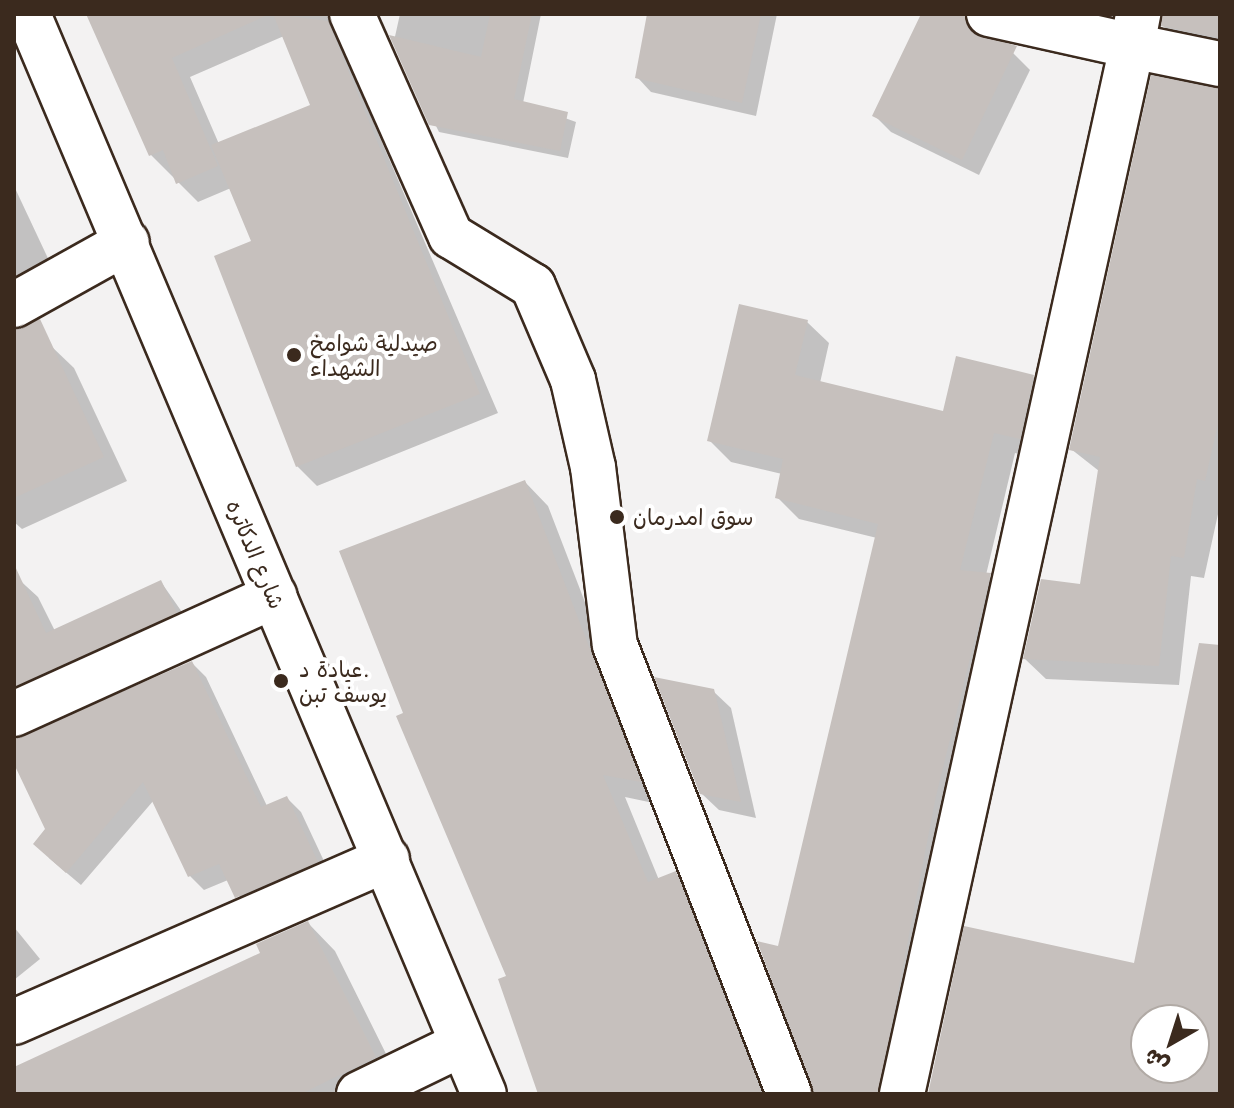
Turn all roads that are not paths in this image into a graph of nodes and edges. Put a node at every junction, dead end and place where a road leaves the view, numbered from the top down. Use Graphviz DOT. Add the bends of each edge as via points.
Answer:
graph roads {
  1 [pos="28,14"];
  2 [pos="352,14"];
  3 [pos="989,14"];
  4 [pos="1135,30"];
  5 [pos="1220,64"];
  6 [pos="127,242"];
  7 [pos="14,305"];
  8 [pos="274,596"];
  9 [pos="14,714"];
  10 [pos="387,859"];
  11 [pos="14,1022"];
  12 [pos="458,1046"];
  13 [pos="359,1094"];
  14 [pos="484,1094"];
  15 [pos="789,1094"];
  16 [pos="902,1094"];
  1 -- 6 [label="street, شارع الدكاتره"];
  2 -- 15 [label="street" via="451,236 533,286 573,380 593,467 615,645"];
  3 -- 4 [label="street"];
  4 -- 5 [label="street"];
  4 -- 16 [label="street"];
  6 -- 7 [label="street"];
  6 -- 8 [label="street, شارع الدكاتره"];
  8 -- 9 [label="street"];
  8 -- 10 [label="street, شارع الدكاتره"];
  10 -- 11 [label="street"];
  10 -- 12 [label="street, شارع الدكاتره"];
  12 -- 13 [label="street"];
  12 -- 14 [label="street, شارع الدكاتره"];
}
